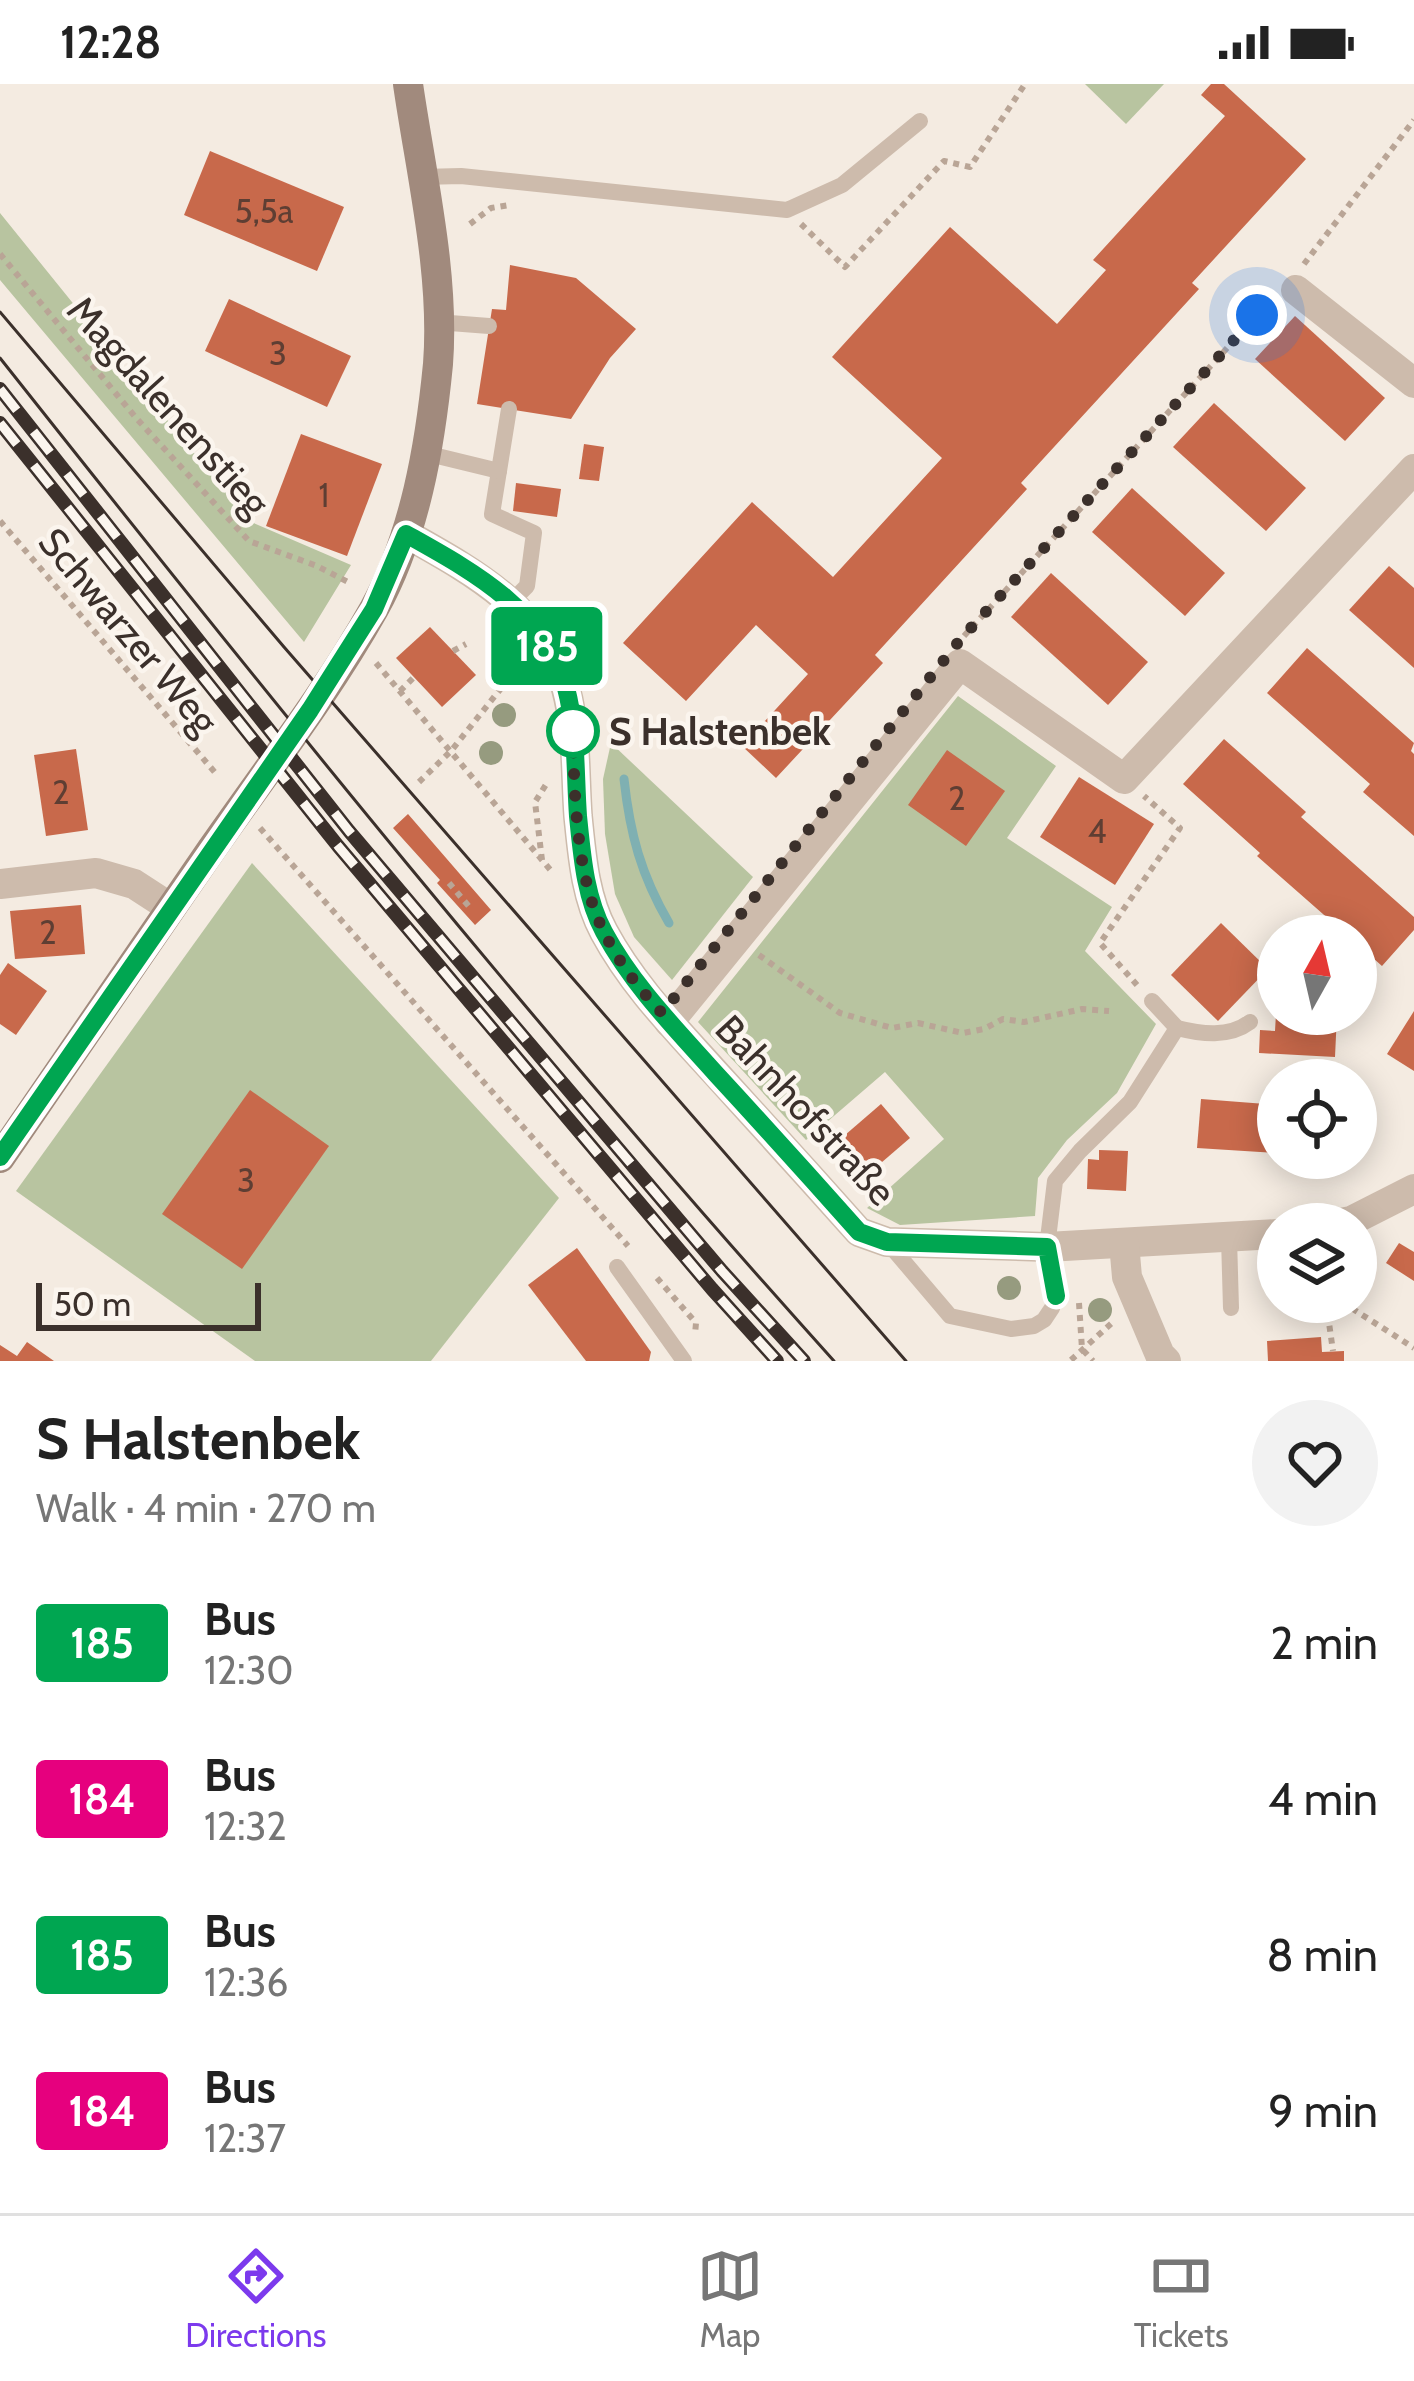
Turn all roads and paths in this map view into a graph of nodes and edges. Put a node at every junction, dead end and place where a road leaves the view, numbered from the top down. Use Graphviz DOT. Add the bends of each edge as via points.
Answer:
graph roads {
  1 [pos="409,84"];
  2 [pos="1024,84"];
  3 [pos="1414,120"];
  4 [pos="920,121"];
  5 [pos="422,177"];
  6 [pos="788,211"];
  7 [pos="0,254"];
  8 [pos="1289,285"];
  9 [pos="437,322"];
  10 [pos="490,326"];
  11 [pos="1414,383"];
  12 [pos="509,410"];
  13 [pos="425,453"];
  14 [pos="1414,469"];
  15 [pos="499,471"];
  16 [pos="0,521"];
  17 [pos="406,534"];
  18 [pos="352,584"];
  19 [pos="512,601"];
  20 [pos="959,641"];
  21 [pos="466,644"];
  22 [pos="453,651"];
  23 [pos="376,663"];
  24 [pos="532,670"];
  25 [pos="414,677"];
  26 [pos="400,691"];
  27 [pos="451,751"];
  28 [pos="218,776"];
  29 [pos="551,778"];
  30 [pos="1124,779"];
  31 [pos="419,782"];
  32 [pos="260,828"];
  33 [pos="542,860"];
  34 [pos="449,883"];
  35 [pos="0,884"];
  36 [pos="589,893"];
  37 [pos="171,908"];
  38 [pos="472,910"];
  39 [pos="736,939"];
  40 [pos="1152,1001"];
  41 [pos="1109,1011"];
  42 [pos="669,1022"];
  43 [pos="1250,1022"];
  44 [pos="1177,1028"];
  45 [pos="0,1157"];
  46 [pos="1414,1190"];
  47 [pos="1377,1208"];
  48 [pos="1257,1236"];
  49 [pos="1228,1238"];
  50 [pos="887,1242"];
  51 [pos="1124,1243"];
  52 [pos="1047,1247"];
  53 [pos="634,1252"];
  54 [pos="617,1267"];
  55 [pos="650,1270"];
  56 [pos="1231,1308"];
  57 [pos="1329,1323"];
  58 [pos="1375,1323"];
  59 [pos="1102,1332"];
  60 [pos="693,1342"];
  61 [pos="1414,1348"];
  62 [pos="1333,1352"];
  63 [pos="1071,1360"];
  64 [pos="684,1361"];
  65 [pos="1166,1361"];
  1 -- 5 [label="main road"];
  2 -- 6 [label="path" via="970,167 944,160 845,267"];
  3 -- 8 [label="path"];
  4 -- 6 [label="lane" via="842,185"];
  5 -- 6 [label="lane"];
  5 -- 9 [label="main road"];
  7 -- 18 [label="path, Magdalenenstieg" via="249,541"];
  8 -- 11 [label="street"];
  8 -- 20 [label="path"];
  9 -- 10 [label="lane"];
  9 -- 13 [label="main road"];
  12 -- 15 [label="lane"];
  13 -- 15 [label="lane"];
  13 -- 17 [label="main road"];
  14 -- 30 [label="street"];
  15 -- 19 [label="lane" via="492,514 534,533 527,586"];
  16 -- 28 [label="path, Schwarzer Weg"];
  17 -- 19 [label="street, Bahnhofstraße"];
  17 -- 37 [label="main road" via="374,609"];
  19 -- 36 [label="street, Bahnhofstraße" via="542,637 565,686"];
  21 -- 22 [label="path"];
  23 -- 26 [label="path"];
  24 -- 27 [label="path" via="526,657"];
  25 -- 26 [label="path"];
  26 -- 27 [label="path"];
  27 -- 31 [label="path"];
  27 -- 33 [label="path"];
  29 -- 33 [label="path" via="536,802"];
  30 -- 39 [label="street" via="960,664"];
  30 -- 40 [label="path" via="1180,828 1100,943"];
  32 -- 53 [label="path"];
  33 -- 36 [label="path" via="568,892"];
  34 -- 38 [label="path"];
  35 -- 37 [label="street" via="96,873 134,884"];
  36 -- 42 [label="street, Bahnhofstraße" via="617,955"];
  37 -- 45 [label="main road"];
  39 -- 41 [label="path" via="840,1013 892,1028 918,1023 963,1033 1003,1019"];
  39 -- 42 [label="street"];
  40 -- 44 [label="lane"];
  42 -- 50 [label="street, Bahnhofstraße" via="859,1232"];
  43 -- 44 [label="lane" via="1203,1034"];
  44 -- 52 [label="lane" via="1130,1102 1054,1180"];
  46 -- 47 [label="street"];
  48 -- 49 [label="street, Bahnhofstraße"];
  49 -- 51 [label="street, Bahnhofstraße"];
  49 -- 56 [label="lane"];
  50 -- 52 [label="street, Bahnhofstraße"];
  50 -- 52 [label="lane" via="950,1316 1011,1329 1034,1326 1052,1308"];
  51 -- 52 [label="street, Bahnhofstraße"];
  51 -- 65 [label="street" via="1127,1277"];
  54 -- 64 [label="lane"];
  55 -- 60 [label="path" via="696,1323"];
  57 -- 62 [label="path"];
  58 -- 61 [label="path"];
  59 -- 63 [label="path"];
}
